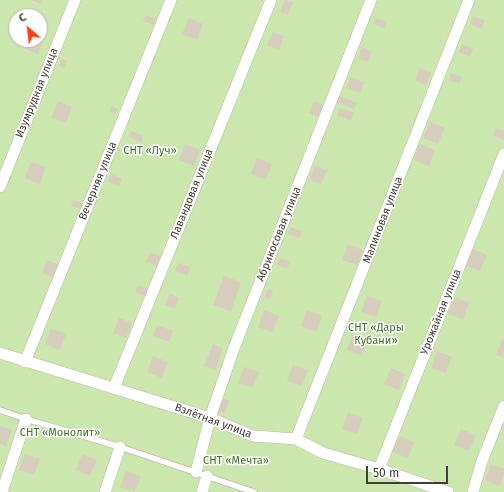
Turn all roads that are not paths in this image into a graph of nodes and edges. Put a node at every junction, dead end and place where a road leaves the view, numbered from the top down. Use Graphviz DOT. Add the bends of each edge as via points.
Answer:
graph roads {
  1 [pos="75,0"];
  2 [pos="171,0"];
  3 [pos="271,0"];
  4 [pos="371,0"];
  5 [pos="469,0"];
  6 [pos="504,154"];
  7 [pos="0,187"];
  8 [pos="0,354"];
  9 [pos="25,362"];
  10 [pos="114,388"];
  11 [pos="504,406"];
  12 [pos="0,410"];
  13 [pos="210,418"];
  14 [pos="26,419"];
  15 [pos="296,439"];
  16 [pos="120,447"];
  17 [pos="379,469"];
  18 [pos="196,472"];
  19 [pos="207,476"];
  20 [pos="2,492"];
  21 [pos="105,492"];
  22 [pos="202,492"];
  23 [pos="254,492"];
  24 [pos="448,492"];
  25 [pos="473,492"];
  1 -- 7 [label="street, Изумрудная улица"];
  2 -- 9 [label="street, Вечерняя улица"];
  3 -- 10 [label="street, Лавандовая улица"];
  4 -- 13 [label="street, Абрикосовая улица" via="234,348"];
  5 -- 15 [label="street, Малиновая улица"];
  6 -- 17 [label="street, Урожайная улица"];
  8 -- 9 [label="street, Взлётная улица"];
  9 -- 10 [label="street, Взлётная улица"];
  10 -- 13 [label="street, Взлётная улица"];
  11 -- 25 [label="street" via="482,461"];
  12 -- 14 [label="lane"];
  13 -- 15 [label="street, Взлётная улица" via="253,436"];
  13 -- 18 [label="street, Абрикосовая улица"];
  14 -- 16 [label="lane"];
  14 -- 20 [label="street"];
  15 -- 17 [label="street, Взлётная улица" via="323,453"];
  16 -- 18 [label="lane"];
  16 -- 21 [label="street"];
  17 -- 24 [label="street, Взлётная улица"];
  18 -- 19 [label="lane"];
  19 -- 22 [label="street"];
  19 -- 23 [label="lane"];
}
